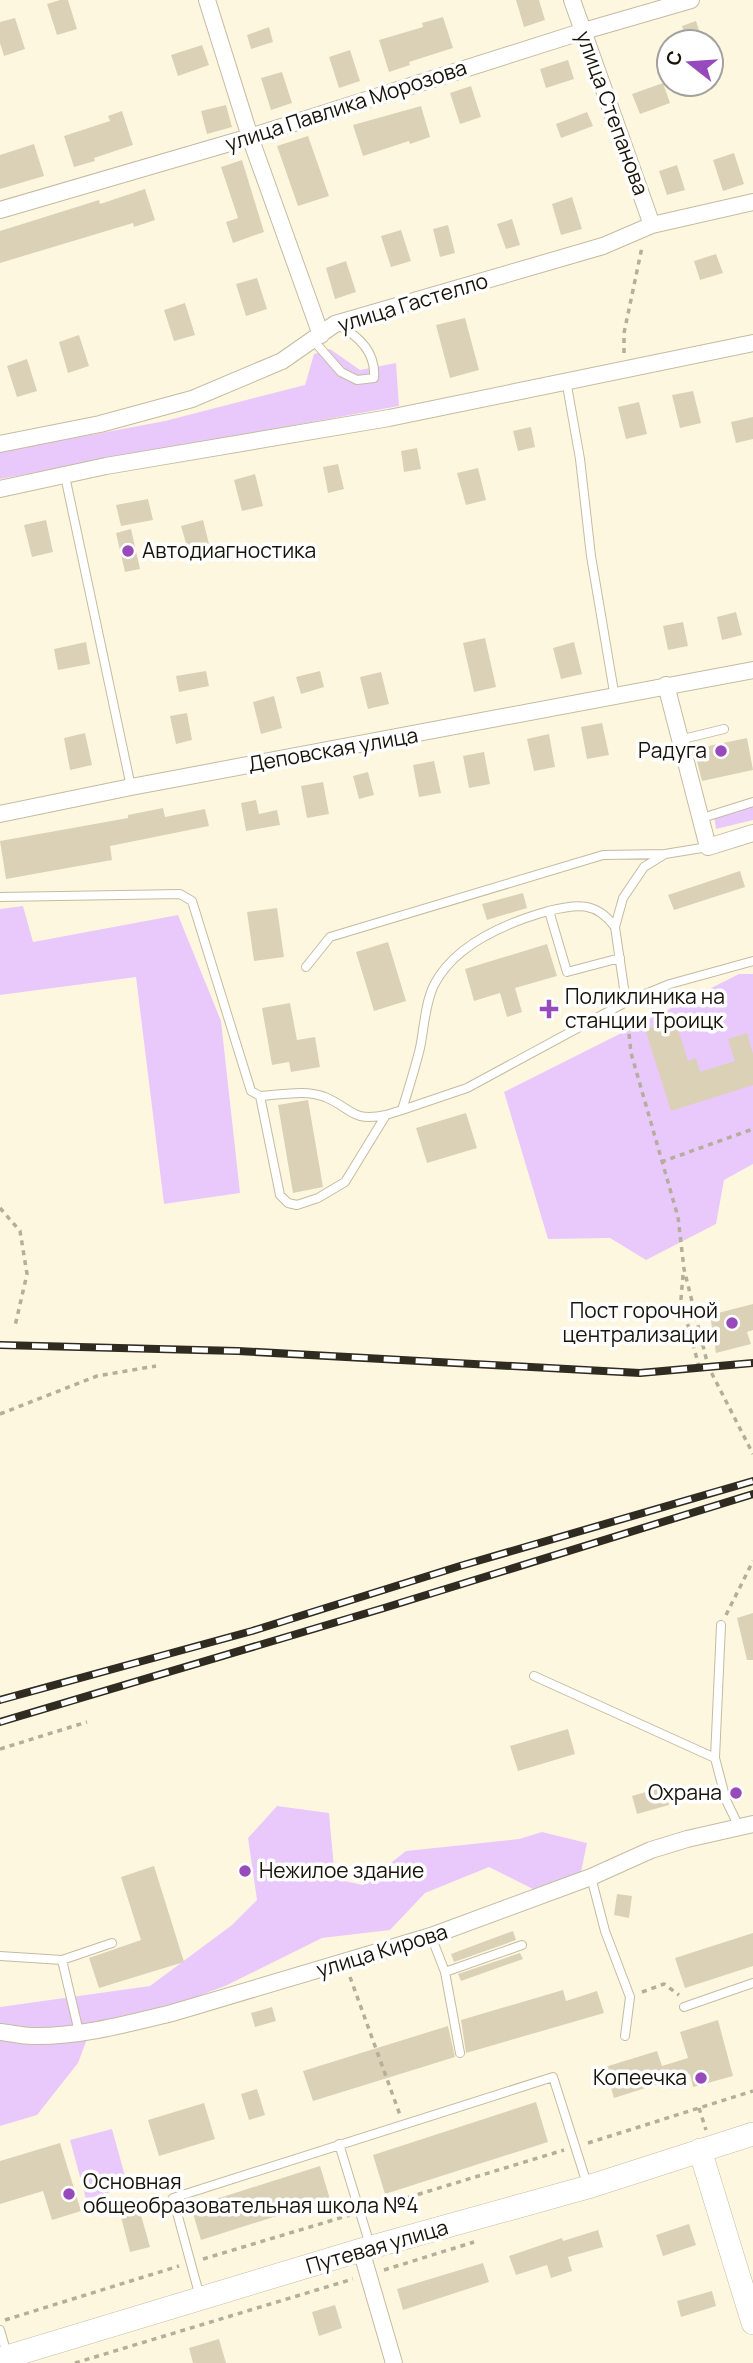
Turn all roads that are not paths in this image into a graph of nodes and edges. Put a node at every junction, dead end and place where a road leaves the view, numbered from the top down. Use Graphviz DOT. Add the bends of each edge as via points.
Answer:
graph roads {
  1 [pos="207,0"];
  2 [pos="572,0"];
  3 [pos="691,0"];
  4 [pos="584,31"];
  5 [pos="250,137"];
  6 [pos="753,202"];
  7 [pos="0,210"];
  8 [pos="652,225"];
  9 [pos="335,324"];
  10 [pos="317,337"];
  11 [pos="753,343"];
  12 [pos="566,380"];
  13 [pos="0,444"];
  14 [pos="65,476"];
  15 [pos="0,489"];
  16 [pos="753,670"];
  17 [pos="666,685"];
  18 [pos="615,698"];
  19 [pos="724,729"];
  20 [pos="679,740"];
  21 [pos="131,787"];
  22 [pos="753,802"];
  23 [pos="0,814"];
  24 [pos="699,819"];
  25 [pos="753,833"];
  26 [pos="708,847"];
  27 [pos="665,854"];
  28 [pos="0,897"];
  29 [pos="549,911"];
  30 [pos="615,927"];
  31 [pos="620,958"];
  32 [pos="753,961"];
  33 [pos="306,967"];
  34 [pos="626,1002"];
  35 [pos="260,1097"];
  36 [pos="402,1110"];
  37 [pos="386,1115"];
  38 [pos="721,1625"];
  39 [pos="534,1675"];
  40 [pos="715,1758"];
  41 [pos="746,1826"];
  42 [pos="591,1877"];
  43 [pos="431,1936"];
  44 [pos="112,1943"];
  45 [pos="522,1945"];
  46 [pos="0,1956"];
  47 [pos="62,1960"];
  48 [pos="445,1972"];
  49 [pos="753,1983"];
  50 [pos="688,2006"];
  51 [pos="0,2032"];
  52 [pos="79,2032"];
  53 [pos="625,2036"];
  54 [pos="460,2053"];
  55 [pos="753,2134"];
  56 [pos="339,2144"];
  57 [pos="700,2150"];
  58 [pos="588,2187"];
  59 [pos="366,2249"];
  60 [pos="200,2300"];
  61 [pos="753,2323"];
  62 [pos="0,2330"];
  63 [pos="6,2360"];
  64 [pos="394,2363"];
  1 -- 5 [label="street"];
  2 -- 4 [label="street, улица Степанова"];
  3 -- 4 [label="street, улица Павлика Морозова"];
  4 -- 5 [label="street, улица Павлика Морозова"];
  4 -- 8 [label="street, улица Степанова"];
  5 -- 7 [label="street, улица Павлика Морозова"];
  5 -- 10 [label="street"];
  6 -- 8 [label="street, улица Гастелло"];
  8 -- 9 [label="street, улица Гастелло" via="603,246"];
  9 -- 10 [label="street, улица Гастелло"];
  9 -- 10 [label="lane" via="354,334 368,350 375,365 374,379 357,380 341,372"];
  10 -- 13 [label="street, улица Гастелло" via="282,361 192,399"];
  11 -- 12 [label="street"];
  12 -- 14 [label="street" via="389,418"];
  12 -- 18 [label="lane"];
  14 -- 15 [label="street"];
  14 -- 21 [label="lane"];
  16 -- 17 [label="street, Деповская улица"];
  17 -- 18 [label="street, Деповская улица"];
  17 -- 20 [label="street"];
  18 -- 21 [label="street, Деповская улица"];
  19 -- 20 [label="lane"];
  20 -- 24 [label="street"];
  21 -- 23 [label="street, Деповская улица"];
  22 -- 24 [label="lane"];
  24 -- 26 [label="street"];
  25 -- 26 [label="street"];
  26 -- 27 [label="lane"];
  27 -- 30 [label="lane" via="645,867 623,898"];
  27 -- 33 [label="lane" via="603,855 330,937"];
  28 -- 35 [label="lane" via="180,894 192,901 251,1091"];
  29 -- 30 [label="lane" via="592,907"];
  29 -- 31 [label="lane" via="567,972"];
  29 -- 36 [label="lane" via="511,922 447,963 433,988"];
  30 -- 31 [label="lane"];
  31 -- 34 [label="lane"];
  32 -- 34 [label="lane" via="670,984"];
  34 -- 36 [label="lane" via="467,1088"];
  35 -- 37 [label="lane" via="307,1093 326,1097 354,1115"];
  35 -- 37 [label="lane" via="279,1195 298,1205 345,1182"];
  36 -- 37 [label="lane"];
  38 -- 40 [label="lane"];
  39 -- 40 [label="lane"];
  40 -- 41 [label="lane" via="726,1800"];
  41 -- 42 [label="street, улица Кирова" via="651,1850"];
  42 -- 43 [label="street, улица Кирова"];
  42 -- 53 [label="lane" via="630,1997"];
  43 -- 48 [label="lane"];
  43 -- 52 [label="street, улица Кирова" via="172,2012"];
  44 -- 47 [label="lane"];
  45 -- 48 [label="lane"];
  46 -- 47 [label="lane"];
  47 -- 52 [label="lane"];
  48 -- 54 [label="lane"];
  49 -- 50 [label="lane"];
  51 -- 52 [label="street, улица Кирова" via="31,2036"];
  55 -- 57 [label="street, Путевая улица"];
  56 -- 58 [label="lane" via="553,2077"];
  56 -- 59 [label="lane"];
  56 -- 60 [label="lane" via="173,2198"];
  57 -- 58 [label="street, Путевая улица"];
  57 -- 61 [label="street"];
  58 -- 59 [label="street, Путевая улица"];
  59 -- 60 [label="street, Путевая улица"];
  59 -- 64 [label="street" via="368,2275"];
  60 -- 63 [label="street, Путевая улица"];
  62 -- 63 [label="lane"];
}
